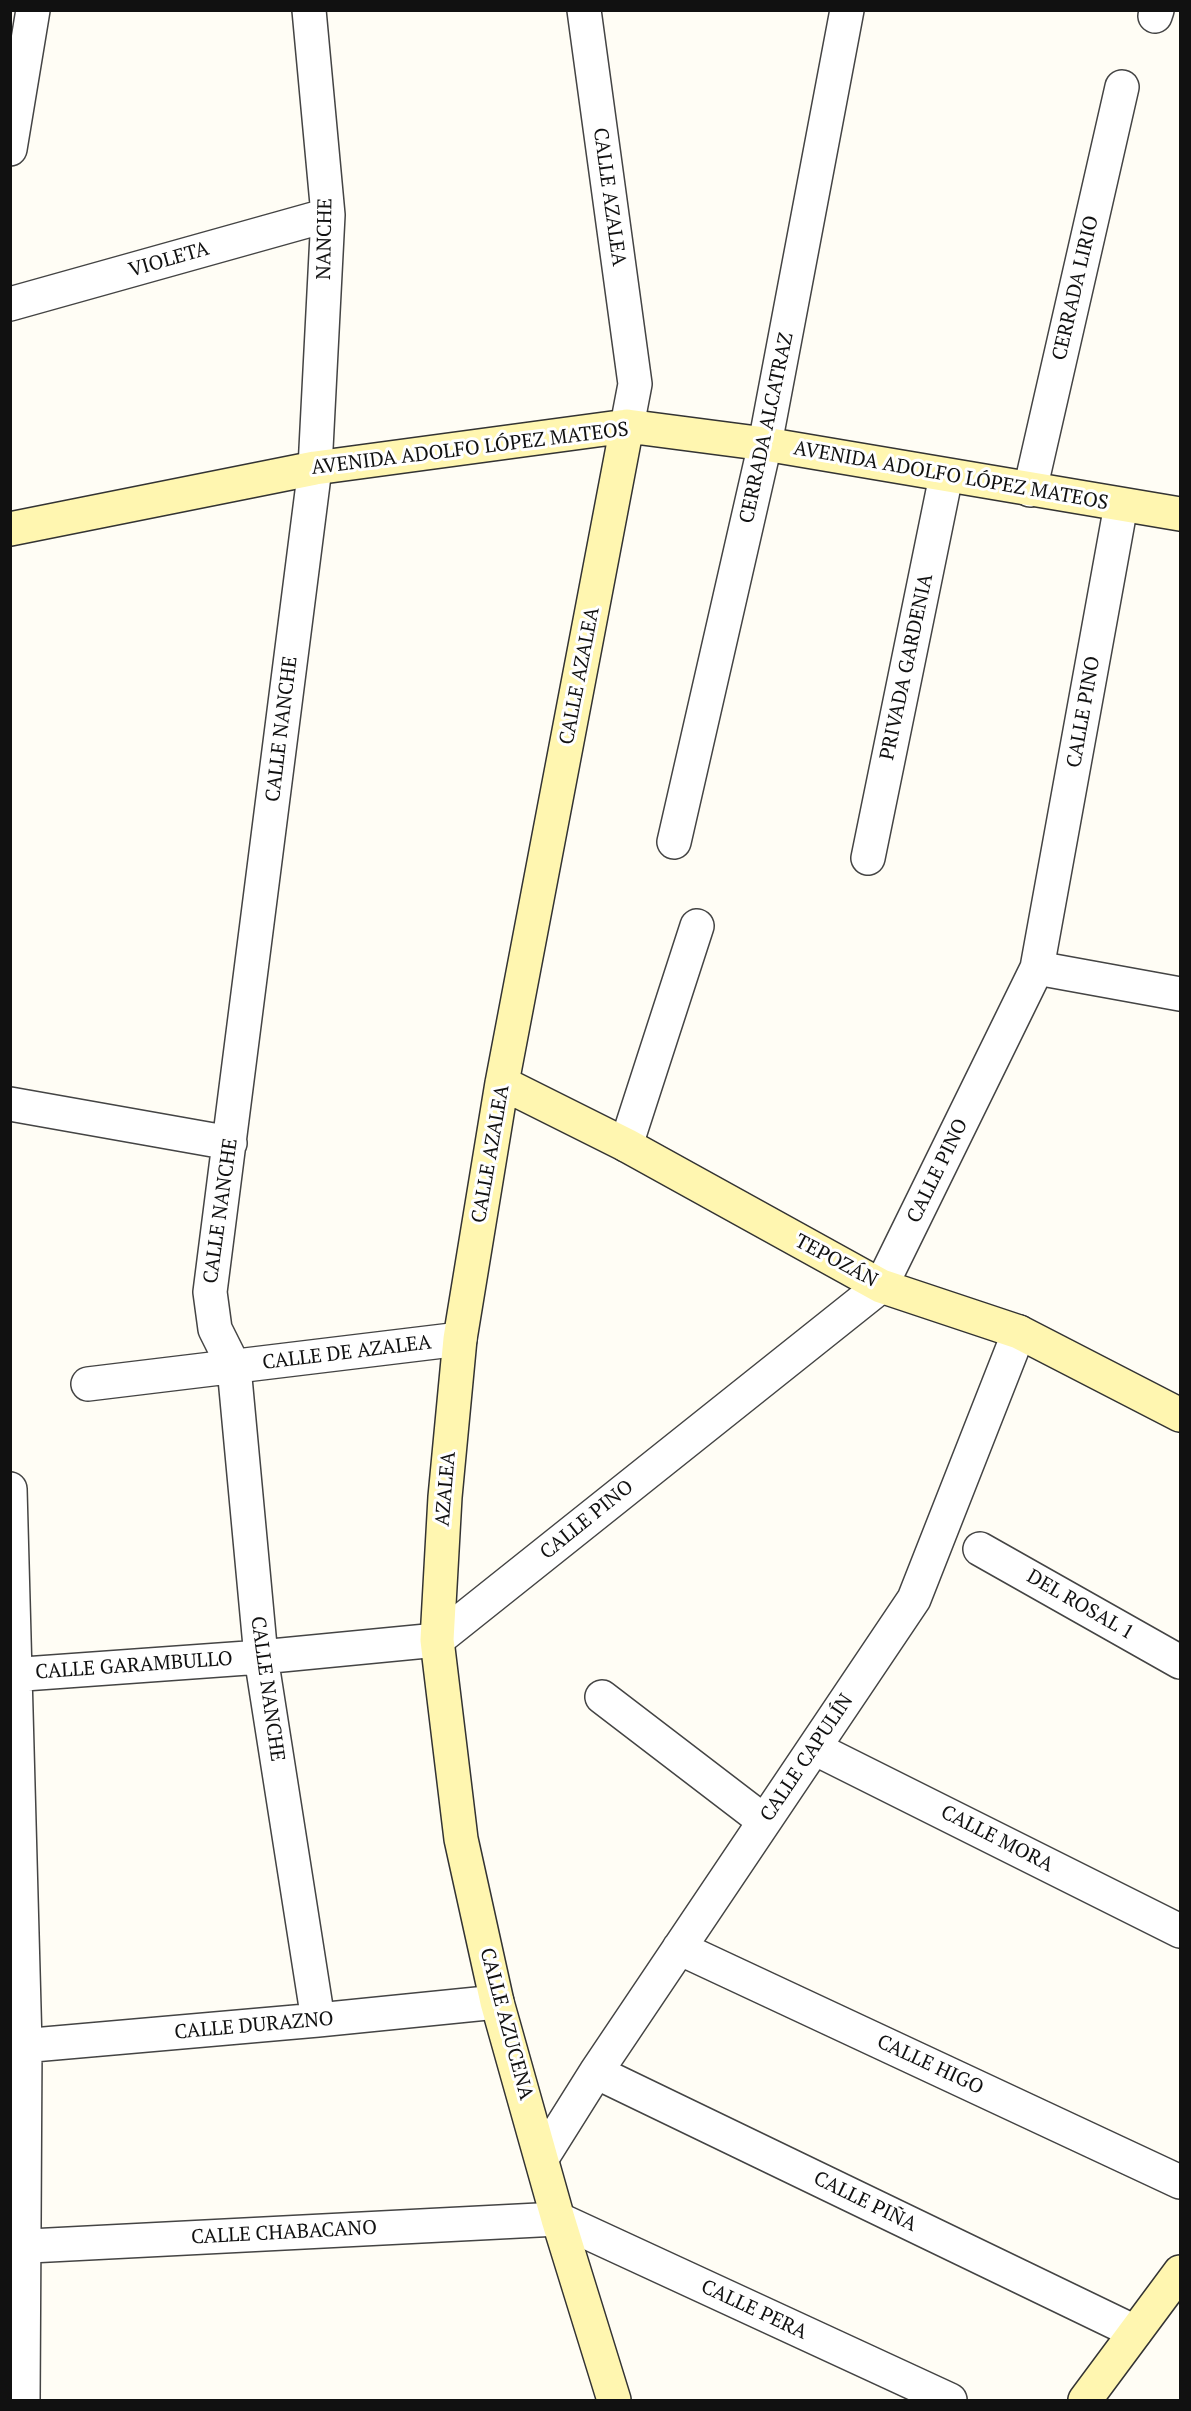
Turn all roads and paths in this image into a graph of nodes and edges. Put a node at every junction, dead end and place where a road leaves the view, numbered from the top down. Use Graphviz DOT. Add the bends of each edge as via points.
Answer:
graph roads {
  1 [pos="33,10"];
  2 [pos="309,10"];
  3 [pos="584,10"];
  4 [pos="847,10"];
  5 [pos="1122,87"];
  6 [pos="10,149"];
  7 [pos="328,215"];
  8 [pos="10,304"];
  9 [pos="627,426"];
  10 [pos="765,444"];
  11 [pos="315,468"];
  12 [pos="946,476"];
  13 [pos="1029,490"];
  14 [pos="1121,505"];
  15 [pos="1180,514"];
  16 [pos="10,529"];
  17 [pos="675,842"];
  18 [pos="868,858"];
  19 [pos="697,926"];
  20 [pos="1037,968"];
  21 [pos="1180,994"];
  22 [pos="502,1083"];
  23 [pos="10,1104"];
  24 [pos="230,1143"];
  25 [pos="626,1145"];
  26 [pos="881,1286"];
  27 [pos="1019,1332"];
  28 [pos="460,1339"];
  29 [pos="234,1367"];
  30 [pos="88,1384"];
  31 [pos="1180,1415"];
  32 [pos="10,1489"];
  33 [pos="980,1548"];
  34 [pos="437,1640"];
  35 [pos="261,1657"];
  36 [pos="1180,1662"];
  37 [pos="14,1675"];
  38 [pos="602,1697"];
  39 [pos="814,1748"];
  40 [pos="764,1821"];
  41 [pos="1180,1931"];
  42 [pos="679,1948"];
  43 [pos="497,2002"];
  44 [pos="318,2020"];
  45 [pos="18,2046"];
  46 [pos="596,2072"];
  47 [pos="542,2158"];
  48 [pos="1180,2182"];
  49 [pos="558,2219"];
  50 [pos="17,2246"];
  51 [pos="1180,2271"];
  52 [pos="1135,2332"];
  53 [pos="23,2400"];
  54 [pos="614,2400"];
  55 [pos="950,2400"];
  56 [pos="1085,2400"];
  1 -- 6 [label="street"];
  2 -- 7 [label="street, NANCHE"];
  3 -- 9 [label="street, CALLE AZALEA" via="635,384"];
  4 -- 10 [label="street, CERRADA ALCATRAZ"];
  5 -- 13 [label="street, CERRADA LIRIO"];
  7 -- 8 [label="street, VIOLETA"];
  7 -- 11 [label="street, NANCHE"];
  9 -- 10 [label="street, AVENIDA ADOLFO LÓPEZ MATEOS"];
  9 -- 11 [label="street, AVENIDA ADOLFO LÓPEZ MATEOS"];
  9 -- 22 [label="street, CALLE AZALEA"];
  10 -- 12 [label="street, AVENIDA ADOLFO LÓPEZ MATEOS"];
  10 -- 17 [label="street, CERRADA ALCATRAZ"];
  11 -- 16 [label="street, AVENIDA ADOLFO LÓPEZ MATEOS"];
  11 -- 24 [label="street, CALLE NANCHE"];
  12 -- 13 [label="street, AVENIDA ADOLFO LÓPEZ MATEOS"];
  12 -- 18 [label="street, PRIVADA GARDENIA"];
  13 -- 14 [label="street, AVENIDA ADOLFO LÓPEZ MATEOS"];
  14 -- 15 [label="street, AVENIDA ADOLFO LÓPEZ MATEOS"];
  14 -- 20 [label="street, CALLE PINO"];
  19 -- 25 [label="street"];
  20 -- 21 [label="street"];
  20 -- 26 [label="street, CALLE PINO"];
  22 -- 25 [label="street, TEPOZÁN"];
  22 -- 28 [label="street, CALLE AZALEA"];
  23 -- 24 [label="street"];
  24 -- 29 [label="street, CALLE NANCHE" via="210,1292 215,1329"];
  25 -- 26 [label="street, TEPOZÁN"];
  26 -- 27 [label="street, TEPOZÁN"];
  26 -- 34 [label="street, CALLE PINO"];
  27 -- 31 [label="street, TEPOZÁN"];
  27 -- 39 [label="street, CALLE CAPULÍN" via="914,1599"];
  28 -- 29 [label="street, CALLE DE AZALEA"];
  28 -- 34 [label="street, AZALEA"];
  29 -- 30 [label="street, CALLE DE AZALEA"];
  29 -- 35 [label="street, CALLE NANCHE"];
  32 -- 37 [label="street"];
  33 -- 36 [label="street, DEL ROSAL 1"];
  34 -- 35 [label="street, CALLE GARAMBULLO"];
  34 -- 43 [label="street, CALLE AZUCENA" via="461,1839"];
  35 -- 37 [label="street, CALLE GARAMBULLO"];
  35 -- 44 [label="street, CALLE NANCHE"];
  37 -- 45 [label="street"];
  38 -- 40 [label="street"];
  39 -- 40 [label="street, CALLE CAPULÍN"];
  39 -- 41 [label="street, CALLE MORA"];
  40 -- 42 [label="street, CALLE CAPULÍN"];
  42 -- 46 [label="street, CALLE CAPULÍN"];
  42 -- 48 [label="street, CALLE HIGO"];
  43 -- 44 [label="street, CALLE DURAZNO"];
  43 -- 47 [label="street, CALLE AZUCENA"];
  44 -- 45 [label="street, CALLE DURAZNO"];
  45 -- 50 [label="street"];
  46 -- 47 [label="street, CALLE CAPULÍN"];
  46 -- 52 [label="street, CALLE PIÑA"];
  47 -- 49 [label="street, CALLE AZUCENA"];
  49 -- 50 [label="street, CALLE CHABACANO"];
  49 -- 54 [label="street, CALLE AZUCENA"];
  49 -- 55 [label="street, CALLE PERA"];
  50 -- 53 [label="street"];
  51 -- 52 [label="street"];
  52 -- 56 [label="street"];
}
